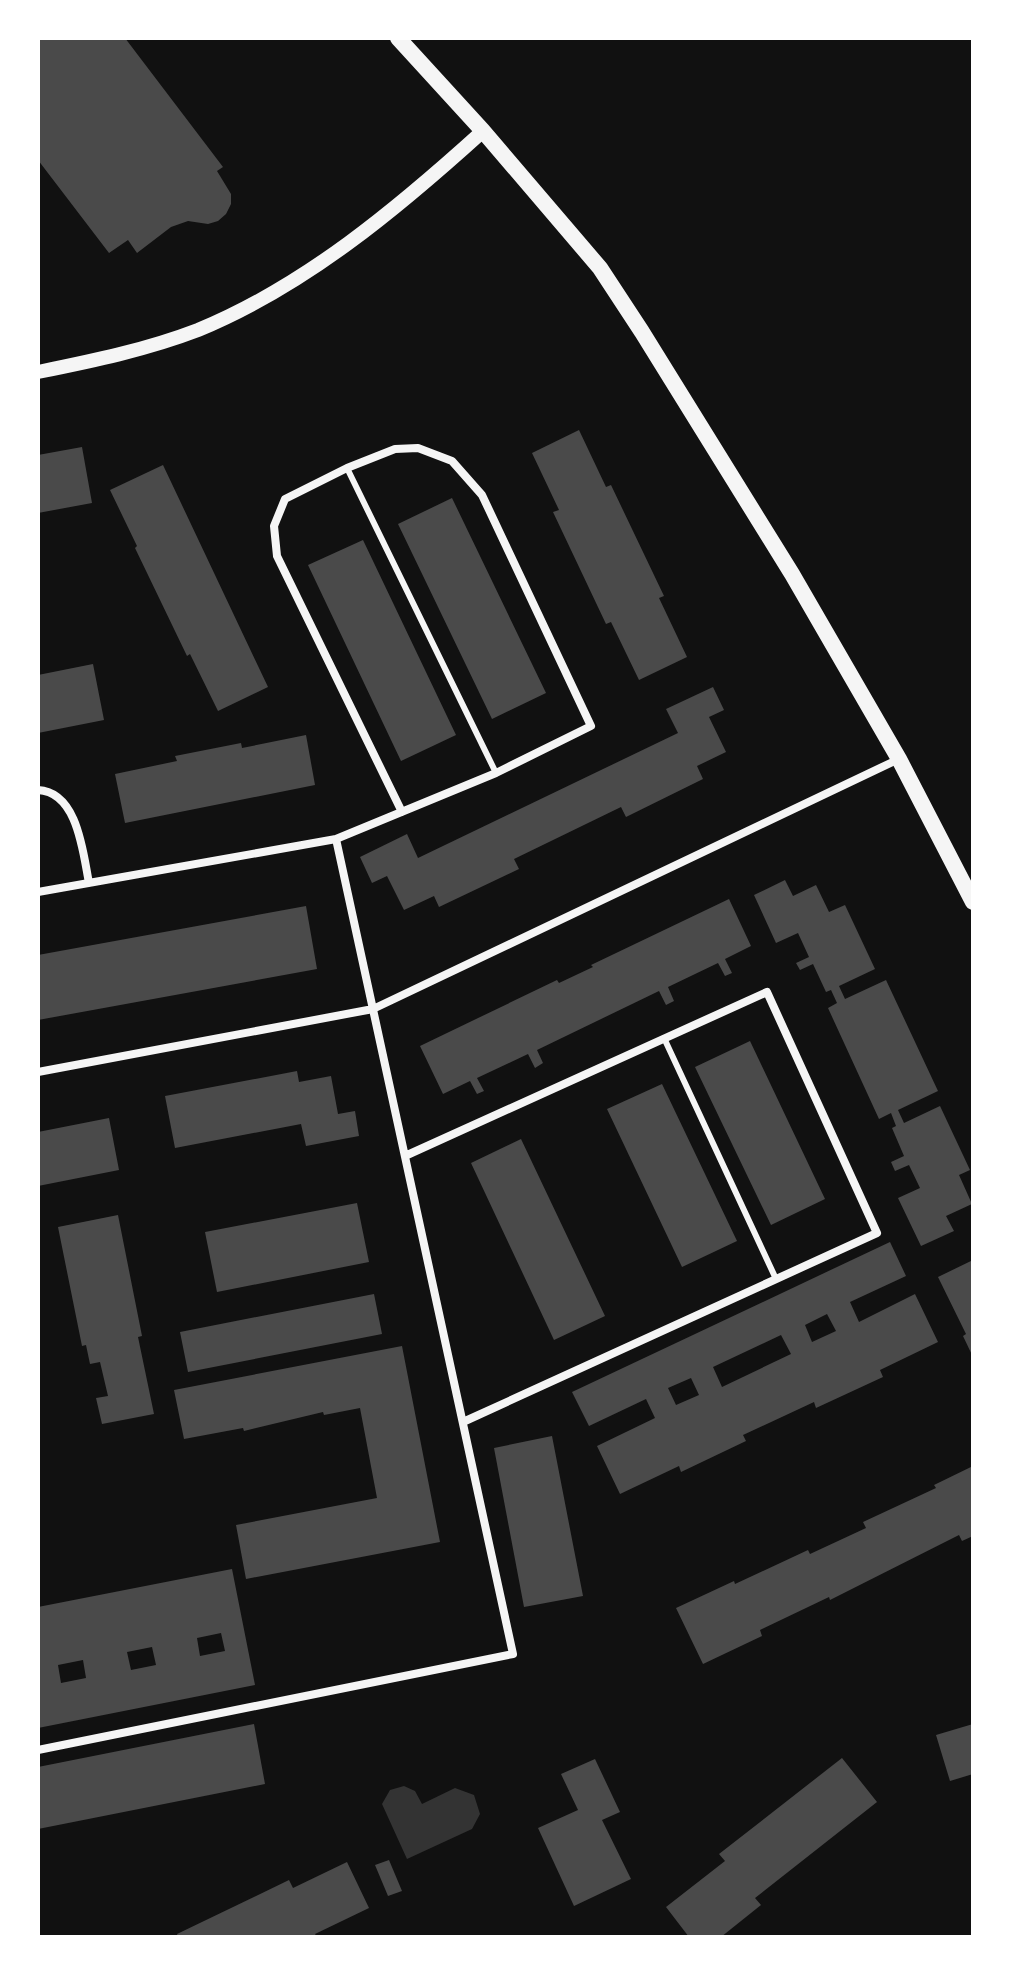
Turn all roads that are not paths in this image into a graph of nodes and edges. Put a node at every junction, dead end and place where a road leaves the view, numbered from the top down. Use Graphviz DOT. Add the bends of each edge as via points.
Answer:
graph roads {
  1 [pos="398,38"];
  2 [pos="483,131"];
  3 [pos="38,372"];
  4 [pos="347,468"];
  5 [pos="899,759"];
  6 [pos="496,773"];
  7 [pos="38,790"];
  8 [pos="402,812"];
  9 [pos="336,839"];
  10 [pos="89,883"];
  11 [pos="38,892"];
  12 [pos="973,902"];
  13 [pos="373,1009"];
  14 [pos="664,1038"];
  15 [pos="38,1072"];
  16 [pos="405,1156"];
  17 [pos="776,1279"];
  18 [pos="463,1422"];
  19 [pos="38,1750"];
  1 -- 2 [label="main road"];
  2 -- 3 [label="street" via="430,179 298,279 196,330 142,349"];
  2 -- 5 [label="main road" via="600,268 634,319"];
  4 -- 6 [label="lane"];
  4 -- 6 [label="street" via="395,449 418,448 452,461 482,495 591,726"];
  4 -- 8 [label="street" via="285,499 274,526 277,556"];
  5 -- 12 [label="main road"];
  5 -- 13 [label="street"];
  6 -- 8 [label="street"];
  7 -- 10 [label="street" via="68,806"];
  8 -- 9 [label="street"];
  9 -- 10 [label="street"];
  9 -- 13 [label="street"];
  10 -- 11 [label="street"];
  13 -- 15 [label="street"];
  13 -- 16 [label="street"];
  14 -- 16 [label="street"];
  14 -- 17 [label="lane"];
  14 -- 17 [label="street" via="767,992 877,1233"];
  16 -- 18 [label="street"];
  17 -- 18 [label="street"];
  18 -- 19 [label="street" via="513,1654"];
}
